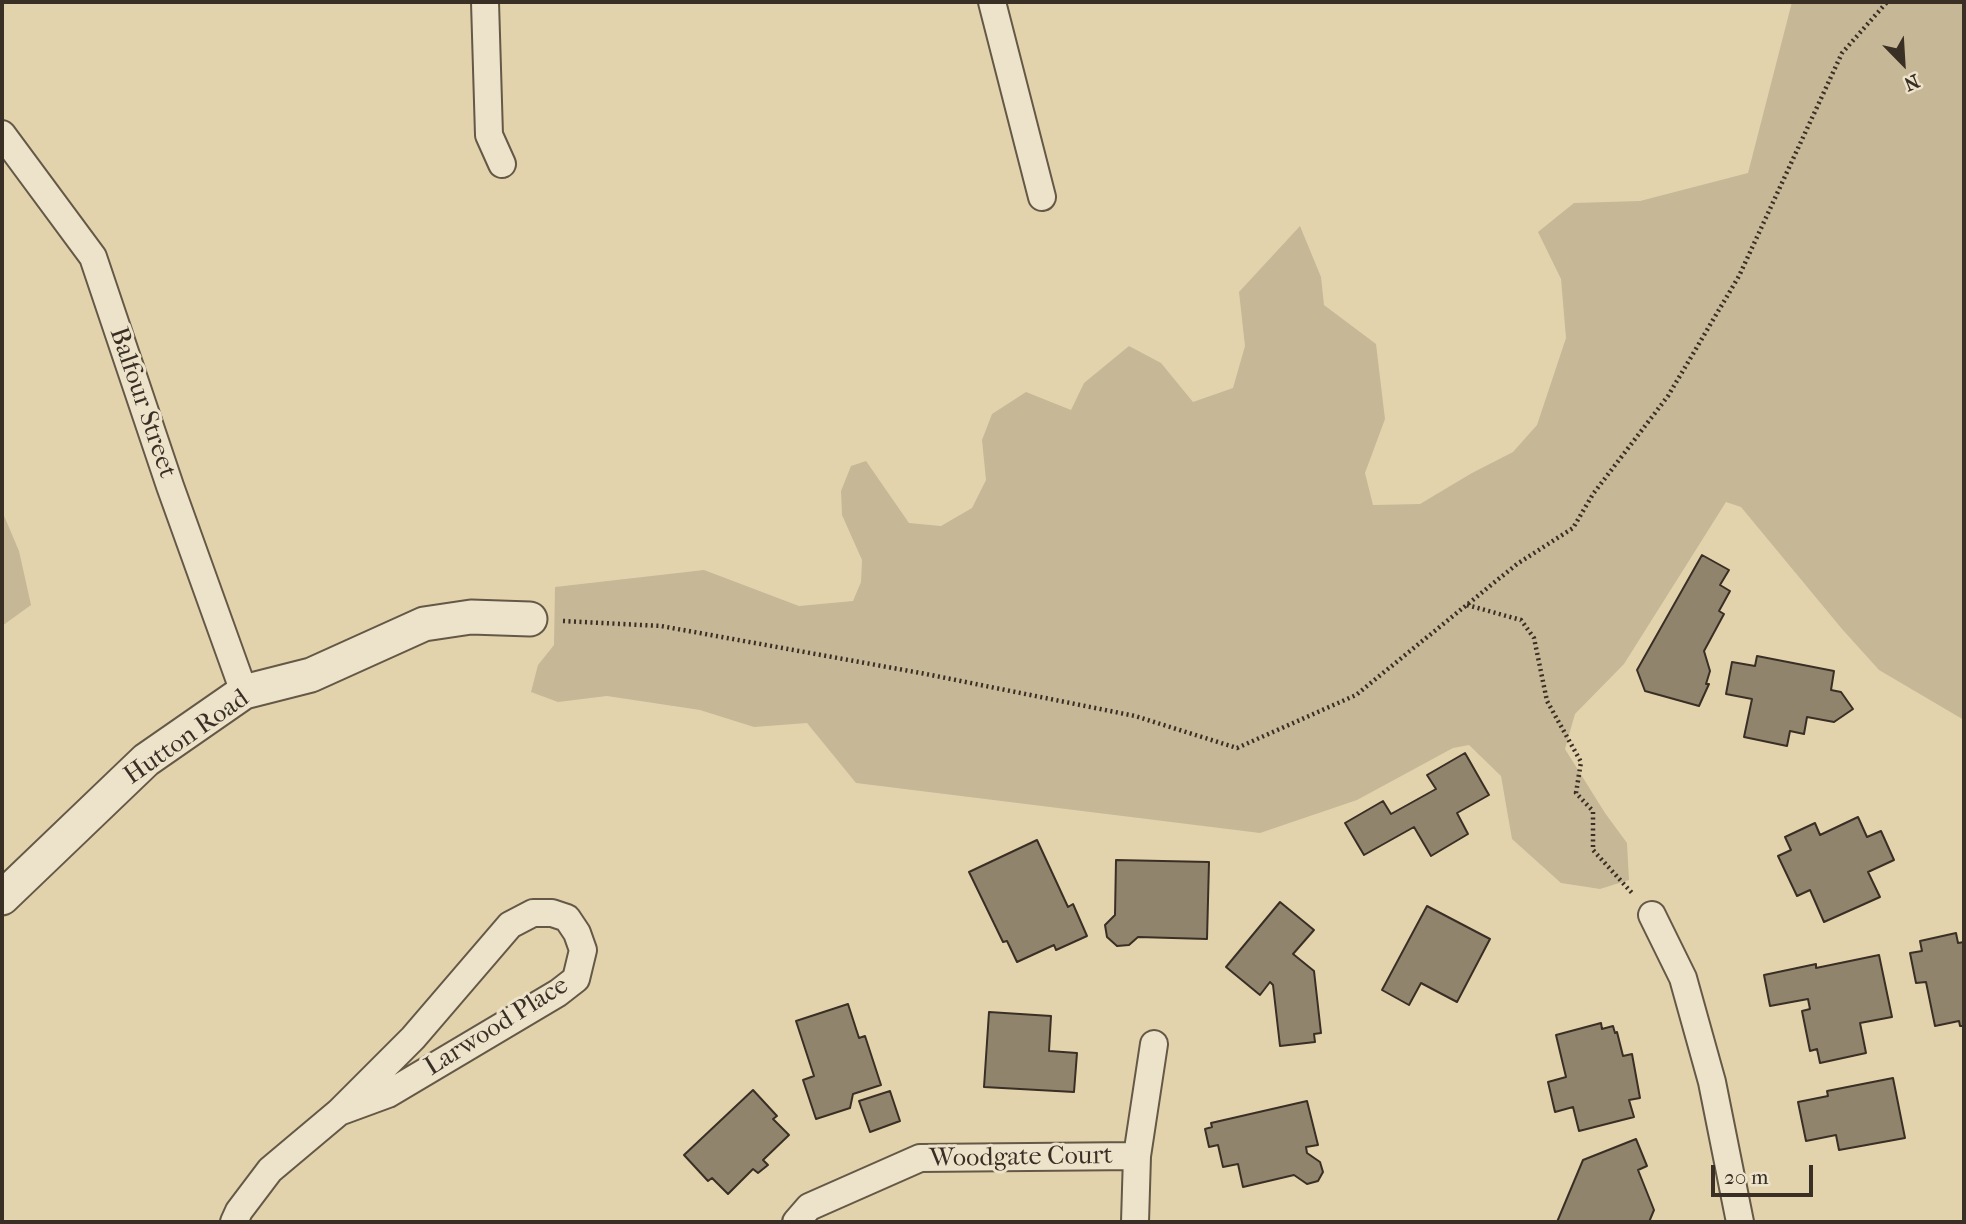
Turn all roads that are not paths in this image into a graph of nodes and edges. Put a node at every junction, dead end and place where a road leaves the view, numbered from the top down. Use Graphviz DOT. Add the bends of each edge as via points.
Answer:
graph roads {
  1 [pos="485,2"];
  2 [pos="992,2"];
  3 [pos="2,134"];
  4 [pos="502,164"];
  5 [pos="1042,197"];
  6 [pos="544,620"];
  7 [pos="244,692"];
  8 [pos="2,898"];
  9 [pos="1652,915"];
  10 [pos="1154,1044"];
  11 [pos="339,1112"];
  12 [pos="1137,1156"];
  13 [pos="234,1222"];
  14 [pos="796,1222"];
  15 [pos="1135,1222"];
  16 [pos="1740,1222"];
  1 -- 4 [label="street" via="489,135"];
  2 -- 5 [label="street"];
  3 -- 7 [label="street, Balfour Street" via="93,257"];
  6 -- 7 [label="street, Hutton Road" via="471,617 424,624 311,674"];
  7 -- 8 [label="street, Hutton Road" via="146,760"];
  9 -- 16 [label="street" via="1683,978 1712,1082"];
  10 -- 12 [label="street, Woodgate Court"];
  11 -- 11 [label="street, Larwood Place" via="413,1038 510,925 533,913 567,918 583,950 576,979 388,1094"];
  11 -- 13 [label="street, Larwood Place" via="270,1170"];
  12 -- 14 [label="street, Woodgate Court" via="920,1158 809,1207"];
  12 -- 15 [label="street, Woodgate Court"];
}
